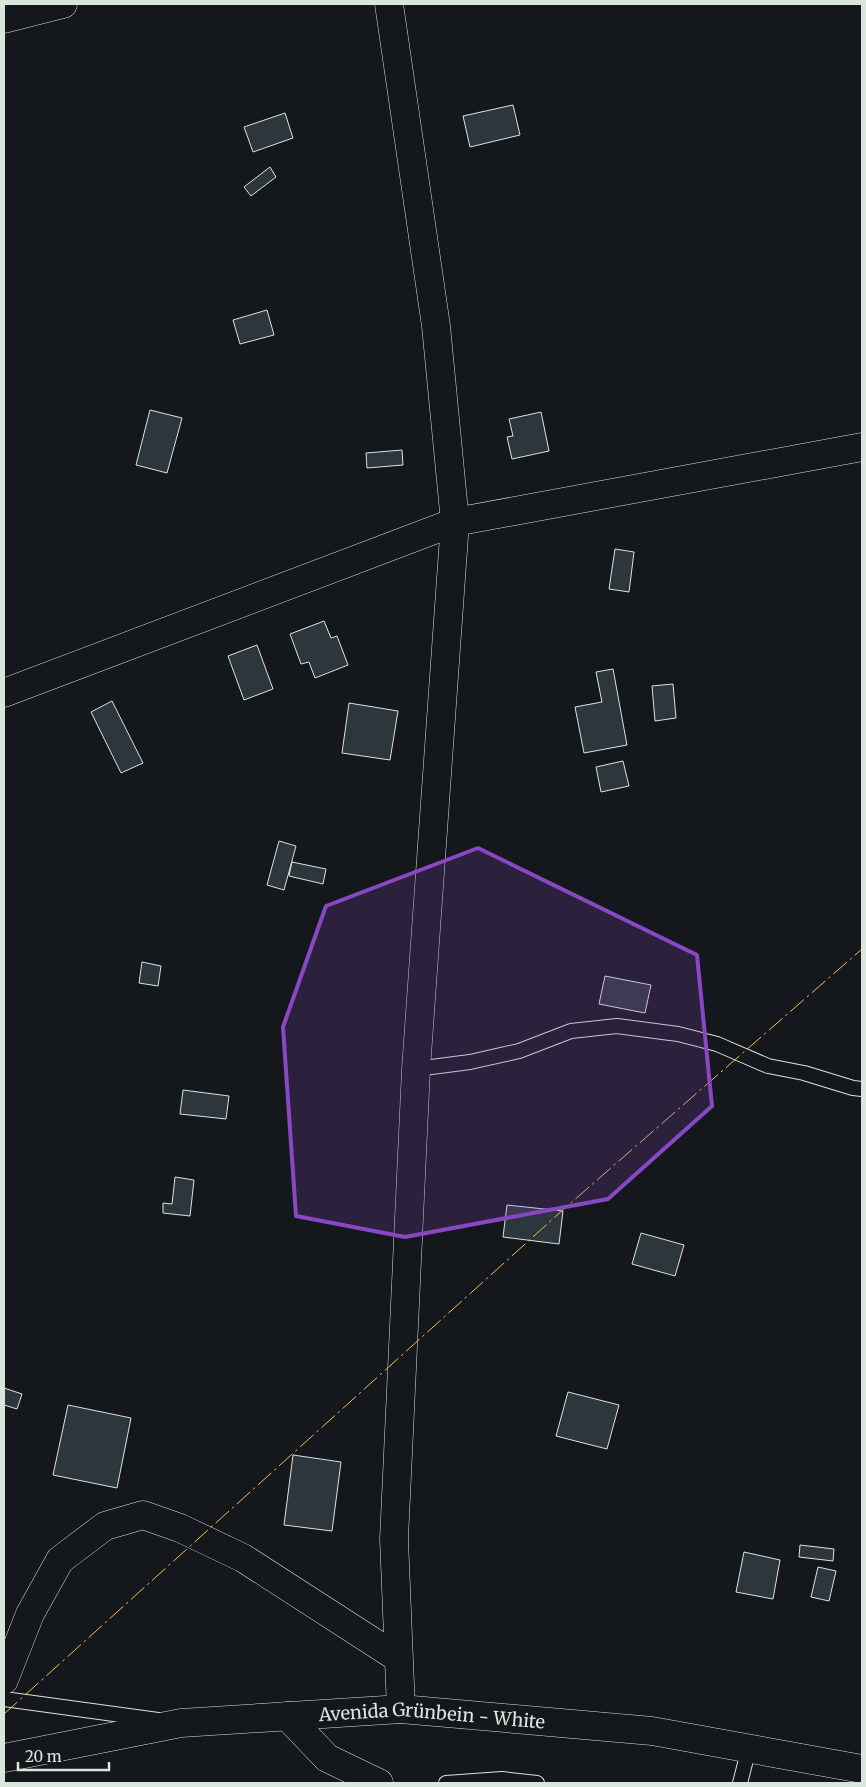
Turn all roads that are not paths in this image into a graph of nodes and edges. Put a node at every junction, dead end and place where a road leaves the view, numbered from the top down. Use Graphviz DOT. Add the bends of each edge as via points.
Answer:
graph roads {
  1 [pos="64,4"];
  2 [pos="388,4"];
  3 [pos="4,19"];
  4 [pos="862,447"];
  5 [pos="456,522"];
  6 [pos="4,692"];
  7 [pos="416,1069"];
  8 [pos="862,1089"];
  9 [pos="398,1658"];
  10 [pos="4,1680"];
  11 [pos="4,1698"];
  12 [pos="401,1709"];
  13 [pos="287,1716"];
  14 [pos="181,1723"];
  15 [pos="749,1748"];
  16 [pos="4,1758"];
  17 [pos="862,1769"];
  18 [pos="379,1783"];
  19 [pos="446,1783"];
  20 [pos="537,1783"];
  21 [pos="740,1783"];
  1 -- 3 [label="main road"];
  2 -- 5 [label="main road" via="436,326"];
  4 -- 5 [label="main road"];
  5 -- 6 [label="main road"];
  5 -- 7 [label="main road"];
  7 -- 8 [label="lane" via="519,1051 571,1031 617,1026 678,1034 717,1044 768,1066"];
  7 -- 9 [label="main road" via="394,1539"];
  9 -- 10 [label="main road" via="243,1558 180,1528 143,1515 105,1526 60,1560 30,1614"];
  9 -- 12 [label="main road"];
  11 -- 14 [label="lane"];
  12 -- 13 [label="main road, Avenida Grünbein - White"];
  12 -- 15 [label="main road, Avenida Grünbein - White" via="652,1731"];
  13 -- 14 [label="main road, Avenida Grünbein - White"];
  13 -- 18 [label="main road" via="327,1758"];
  14 -- 16 [label="main road, Avenida Grünbein - White"];
  15 -- 17 [label="main road, Avenida Grünbein - White"];
  15 -- 21 [label="lane"];
  19 -- 20 [label="lane" via="502,1779"];
}
